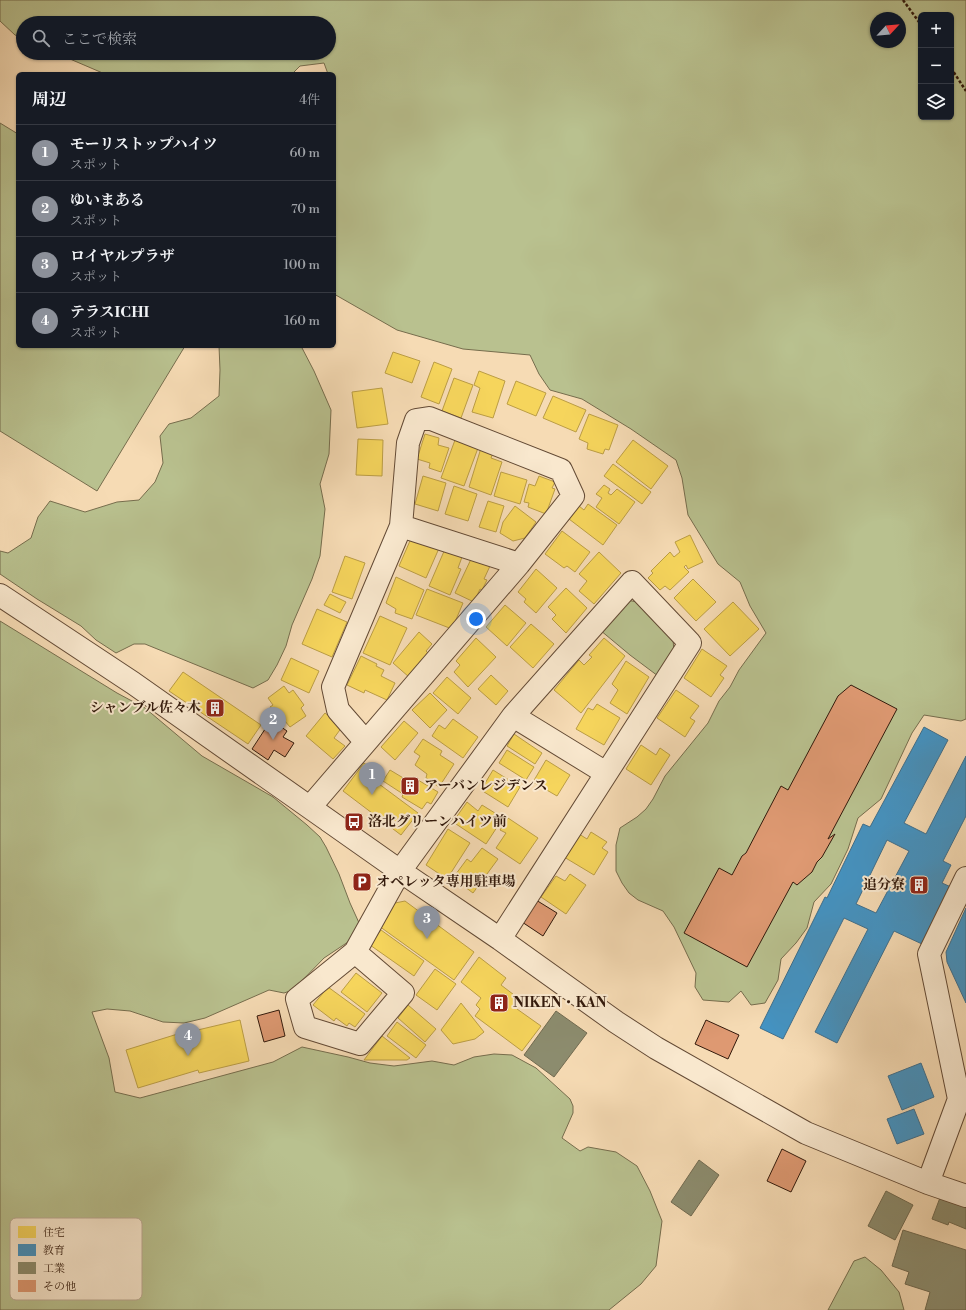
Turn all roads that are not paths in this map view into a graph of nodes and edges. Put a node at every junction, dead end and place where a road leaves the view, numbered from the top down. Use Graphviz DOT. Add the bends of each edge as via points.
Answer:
graph roads {
  1 [pos="401,526"];
  2 [pos="519,564"];
  3 [pos="0,594"];
  4 [pos="513,716"];
  5 [pos="365,741"];
  6 [pos="606,773"];
  7 [pos="310,807"];
  8 [pos="400,871"];
  9 [pos="966,878"];
  10 [pos="500,939"];
  11 [pos="355,952"];
  12 [pos="928,1182"];
  13 [pos="966,1196"];
  1 -- 2 [label="street"];
  1 -- 2 [label="street" via="408,443 416,420 429,418 561,470 573,496"];
  1 -- 5 [label="street" via="333,687 338,710"];
  2 -- 5 [label="street"];
  3 -- 7 [label="street"];
  4 -- 6 [label="street"];
  4 -- 6 [label="street" via="632,582 690,643"];
  4 -- 8 [label="street"];
  5 -- 7 [label="street"];
  6 -- 10 [label="street"];
  7 -- 8 [label="street"];
  8 -- 10 [label="street"];
  8 -- 11 [label="street"];
  9 -- 12 [label="street" via="929,954 959,1099"];
  10 -- 12 [label="street" via="616,1022 663,1052 806,1133"];
  11 -- 11 [label="street" via="403,993 360,1044 305,1026 297,999"];
  12 -- 13 [label="street"];
}
